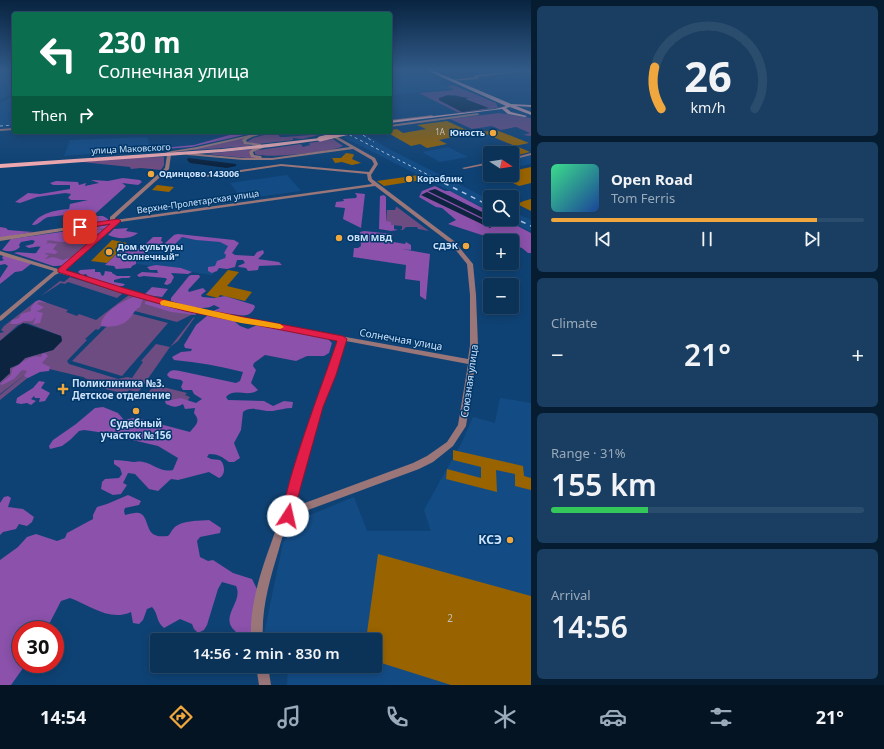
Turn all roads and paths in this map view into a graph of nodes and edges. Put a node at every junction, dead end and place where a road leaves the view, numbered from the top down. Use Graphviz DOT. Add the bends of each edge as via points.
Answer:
graph roads {
  1 [pos="502,102"];
  2 [pos="502,102"];
  3 [pos="509,105"];
  4 [pos="529,106"];
  5 [pos="503,108"];
  6 [pos="476,113"];
  7 [pos="510,113"];
  8 [pos="531,114"];
  9 [pos="460,116"];
  10 [pos="392,123"];
  11 [pos="392,123"];
  12 [pos="12,128"];
  13 [pos="0,130"];
  14 [pos="260,134"];
  15 [pos="329,134"];
  16 [pos="331,134"];
  17 [pos="339,134"];
  18 [pos="318,138"];
  19 [pos="262,146"];
  20 [pos="353,148"];
  21 [pos="326,152"];
  22 [pos="168,153"];
  23 [pos="188,154"];
  24 [pos="531,154"];
  25 [pos="519,157"];
  26 [pos="483,164"];
  27 [pos="0,165"];
  28 [pos="464,168"];
  29 [pos="370,173"];
  30 [pos="206,176"];
  31 [pos="375,185"];
  32 [pos="115,221"];
  33 [pos="0,240"];
  34 [pos="0,253"];
  35 [pos="60,271"];
  36 [pos="0,319"];
  37 [pos="343,339"];
  38 [pos="472,362"];
  39 [pos="288,516"];
  40 [pos="257,633"];
  41 [pos="263,673"];
  42 [pos="265,685"];
  1 -- 3 [label="main road"];
  2 -- 3 [label="main road"];
  3 -- 4 [label="main road"];
  3 -- 5 [label="main road"];
  3 -- 8 [label="main road"];
  5 -- 6 [label="main road"];
  5 -- 7 [label="main road"];
  6 -- 7 [label="main road"];
  6 -- 9 [label="main road"];
  6 -- 9 [label="main road"];
  7 -- 8 [label="main road"];
  9 -- 10 [label="main road"];
  9 -- 11 [label="street"];
  12 -- 13 [label="street"];
  14 -- 19 [label="street" via="244,142"];
  14 -- 22 [label="street"];
  15 -- 20 [label="street"];
  16 -- 18 [label="main road, bridge"];
  17 -- 18 [label="main road, bridge"];
  18 -- 19 [label="main road"];
  19 -- 21 [label="street" via="253,150 251,154 264,158"];
  19 -- 22 [label="main road, улица Маковского"];
  19 -- 23 [label="main road, улица Маковского"];
  20 -- 21 [label="street"];
  20 -- 29 [label="street" via="374,160 376,164"];
  21 -- 23 [label="street" via="261,160"];
  22 -- 23 [label="main road, улица Маковского"];
  22 -- 27 [label="main road, улица Маковского"];
  22 -- 32 [label="street" via="168,166 112,218"];
  24 -- 25 [label="street"];
  26 -- 28 [label="street"];
  29 -- 30 [label="street" via="281,165"];
  29 -- 31 [label="street" via="370,179"];
  31 -- 32 [label="street, Верхне-Пролетарская улица"];
  31 -- 38 [label="street, Союзная улица" via="452,242 470,264 475,330"];
  32 -- 33 [label="street, Верхне-Пролетарская улица"];
  32 -- 35 [label="street"];
  34 -- 35 [label="street, Солнечная улица"];
  35 -- 36 [label="street" via="53,274"];
  35 -- 37 [label="street, Солнечная улица" via="185,308"];
  37 -- 38 [label="street, Солнечная улица"];
  37 -- 39 [label="street" via="318,407"];
  38 -- 39 [label="street, Союзная улица" via="462,426 450,444 416,466 305,507"];
  39 -- 40 [label="street" via="279,533 266,578 257,617"];
  41 -- 42 [label="street"];
}
